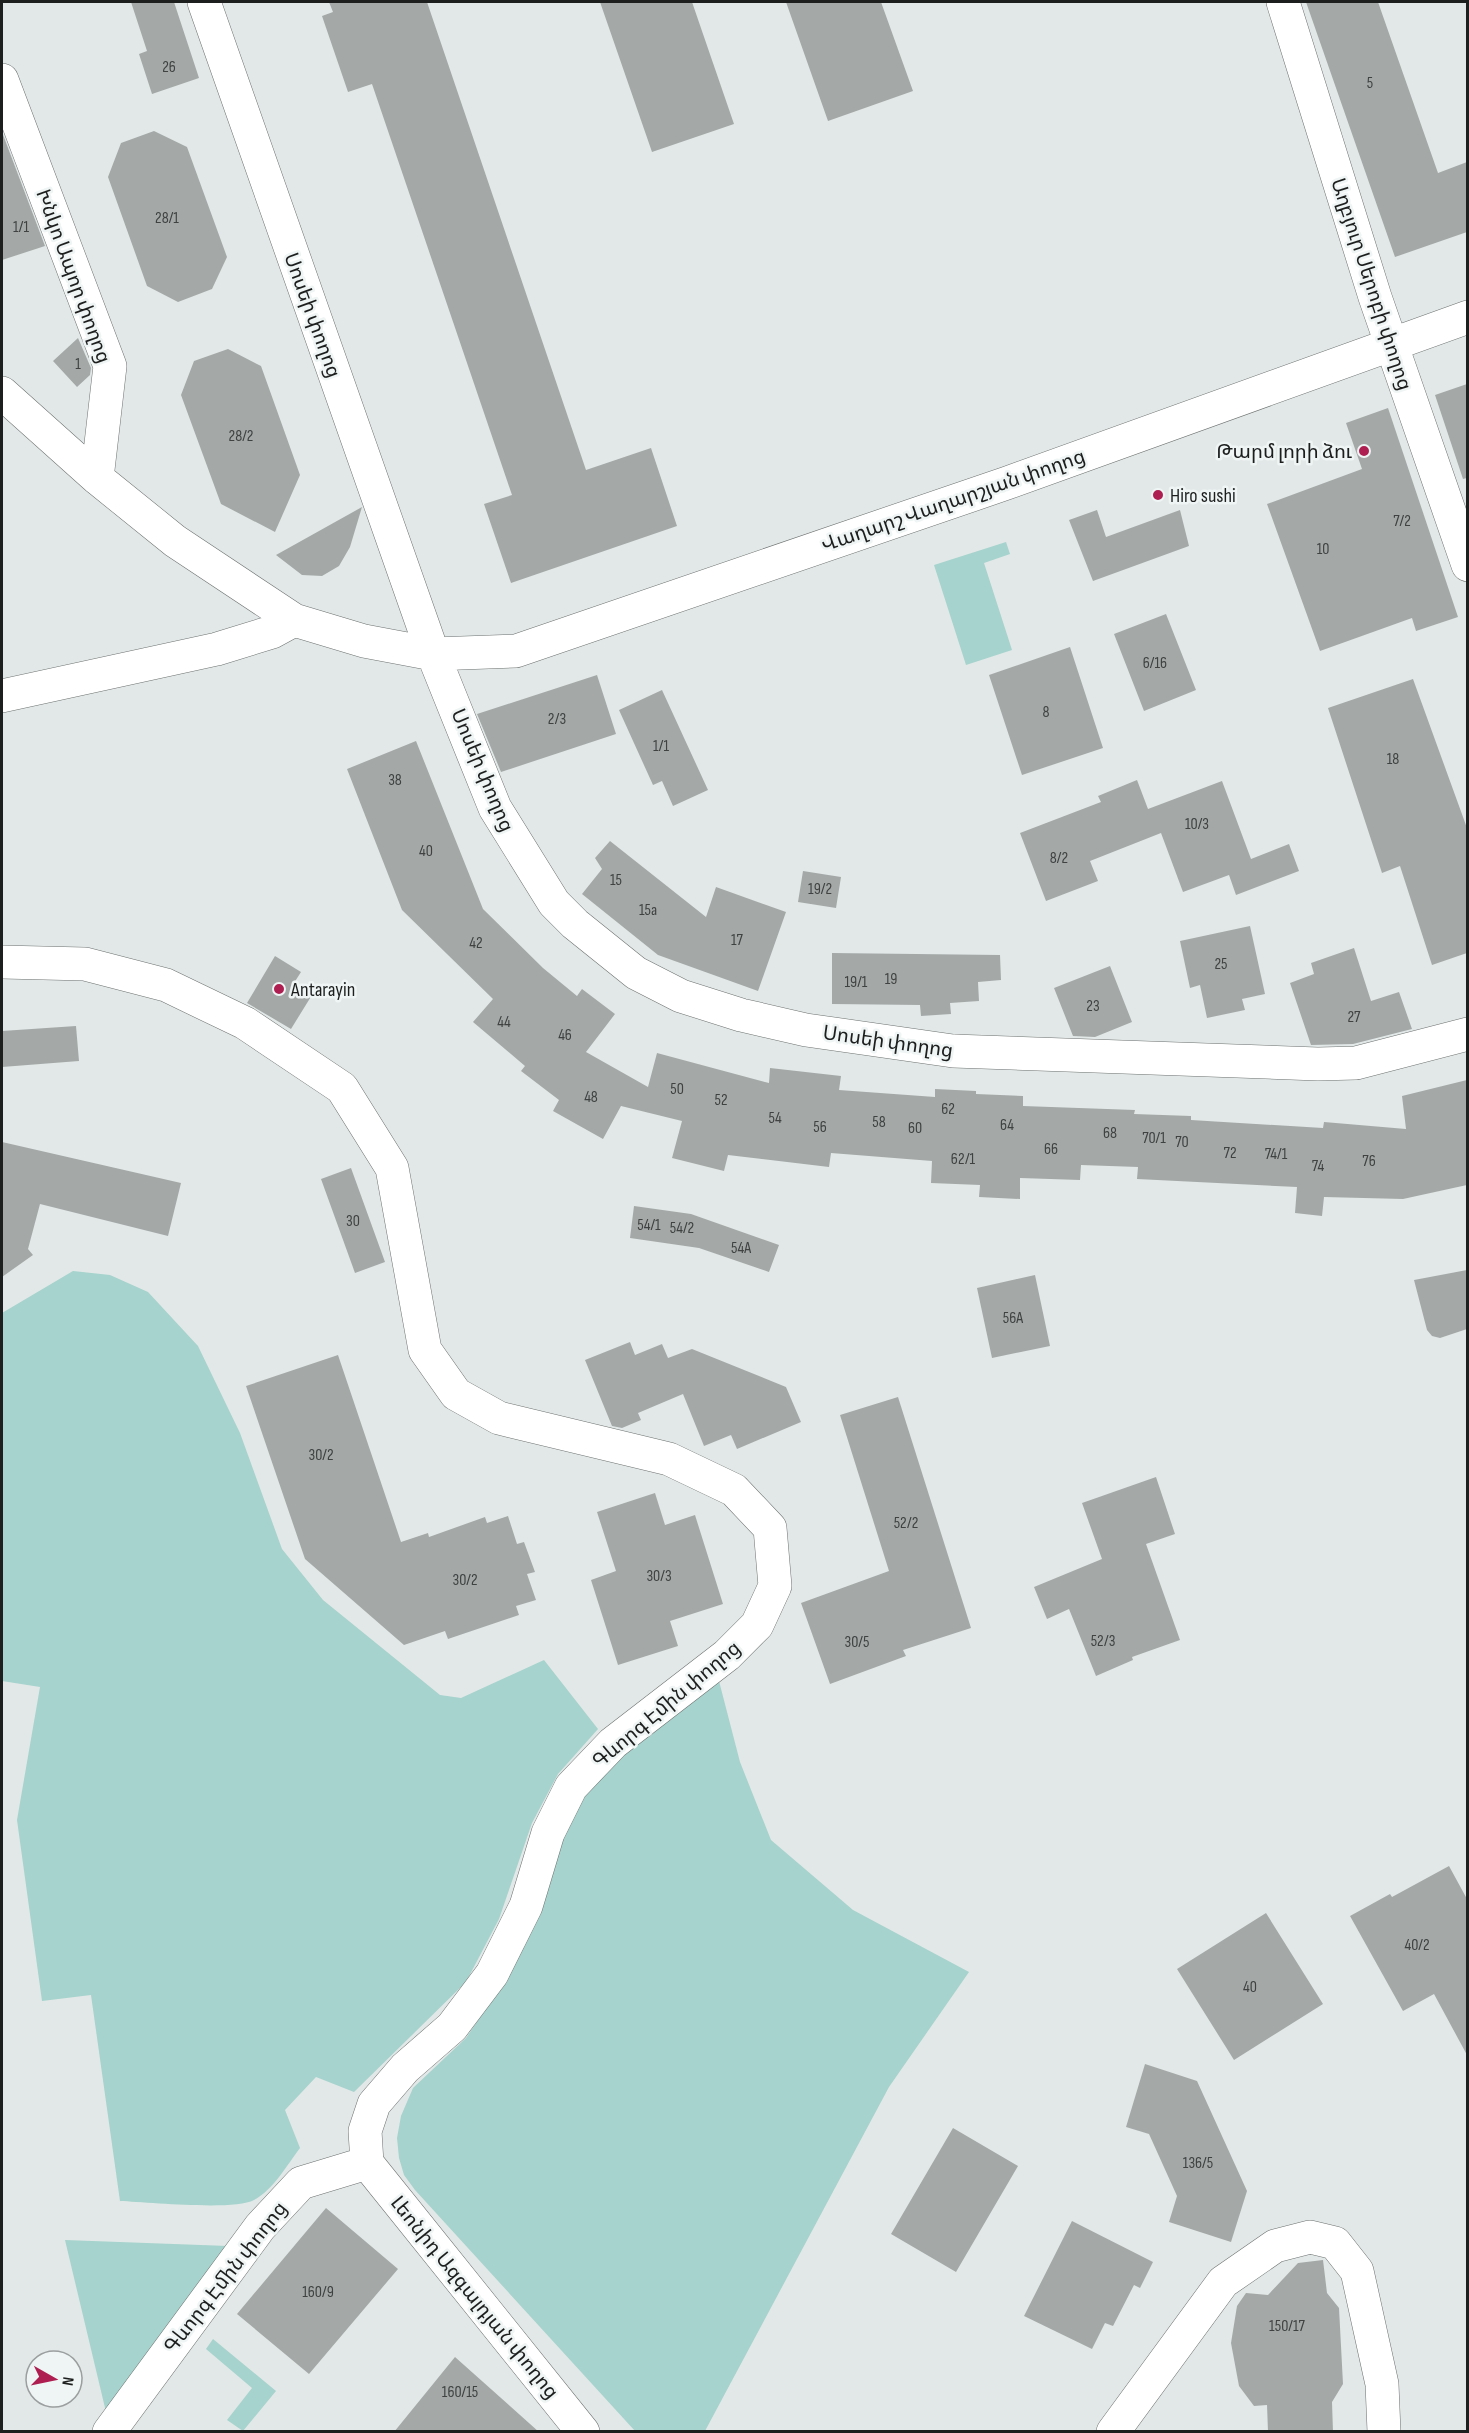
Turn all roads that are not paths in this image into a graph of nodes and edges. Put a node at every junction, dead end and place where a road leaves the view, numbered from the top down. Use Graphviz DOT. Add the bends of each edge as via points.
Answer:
graph roads {
  1 [pos="204,2"];
  2 [pos="1282,2"];
  3 [pos="2,80"];
  4 [pos="1467,317"];
  5 [pos="1392,344"];
  6 [pos="2,393"];
  7 [pos="97,478"];
  8 [pos="1467,565"];
  9 [pos="294,620"];
  10 [pos="433,654"];
  11 [pos="2,696"];
  12 [pos="2,962"];
  13 [pos="1467,1034"];
  14 [pos="367,2163"];
  15 [pos="109,2432"];
  16 [pos="583,2432"];
  17 [pos="1113,2432"];
  18 [pos="1384,2432"];
  1 -- 10 [label="street, Սոսեի փողոց"];
  2 -- 5 [label="street, Աղբյուր Սերոբի փողոց"];
  3 -- 7 [label="street, Խնկո Ապոր փողոց" via="110,366"];
  4 -- 5 [label="street, Վաղարշ Վաղարշյան փողոց"];
  5 -- 8 [label="street, Աղբյուր Սերոբի փողոց"];
  5 -- 10 [label="street, Վաղարշ Վաղարշյան փողոց" via="1007,483 516,651"];
  6 -- 7 [label="street, Վաղարշ Վաղարշյան փողոց"];
  7 -- 9 [label="street, Վաղարշ Վաղարշյան փողոց" via="175,541"];
  9 -- 10 [label="street, Վաղարշ Վաղարշյան փողոց"];
  9 -- 11 [label="street" via="272,632 217,649"];
  10 -- 13 [label="street, Սոսեի փողոց" via="495,808 554,903 628,967 681,996 806,1030 953,1051 1318,1064 1356,1062"];
  12 -- 14 [label="street, Գևորգ Էմին փողոց" via="85,964 166,985 245,1023 342,1088 392,1168 425,1350 456,1394 499,1418 669,1459 734,1490 770,1528 775,1586 757,1625 728,1655 613,1743 571,1787 548,1833 526,1906 492,1974 452,2027 405,2068 374,2104 365,2131"];
  14 -- 15 [label="street, Գևորգ Էմին փողոց" via="301,2183 260,2227"];
  14 -- 16 [label="street, Լեոնիդ Ազգալդյան փողոց"];
  17 -- 18 [label="street" via="1223,2282 1275,2246 1310,2237 1335,2243 1357,2271 1382,2384"];
}
